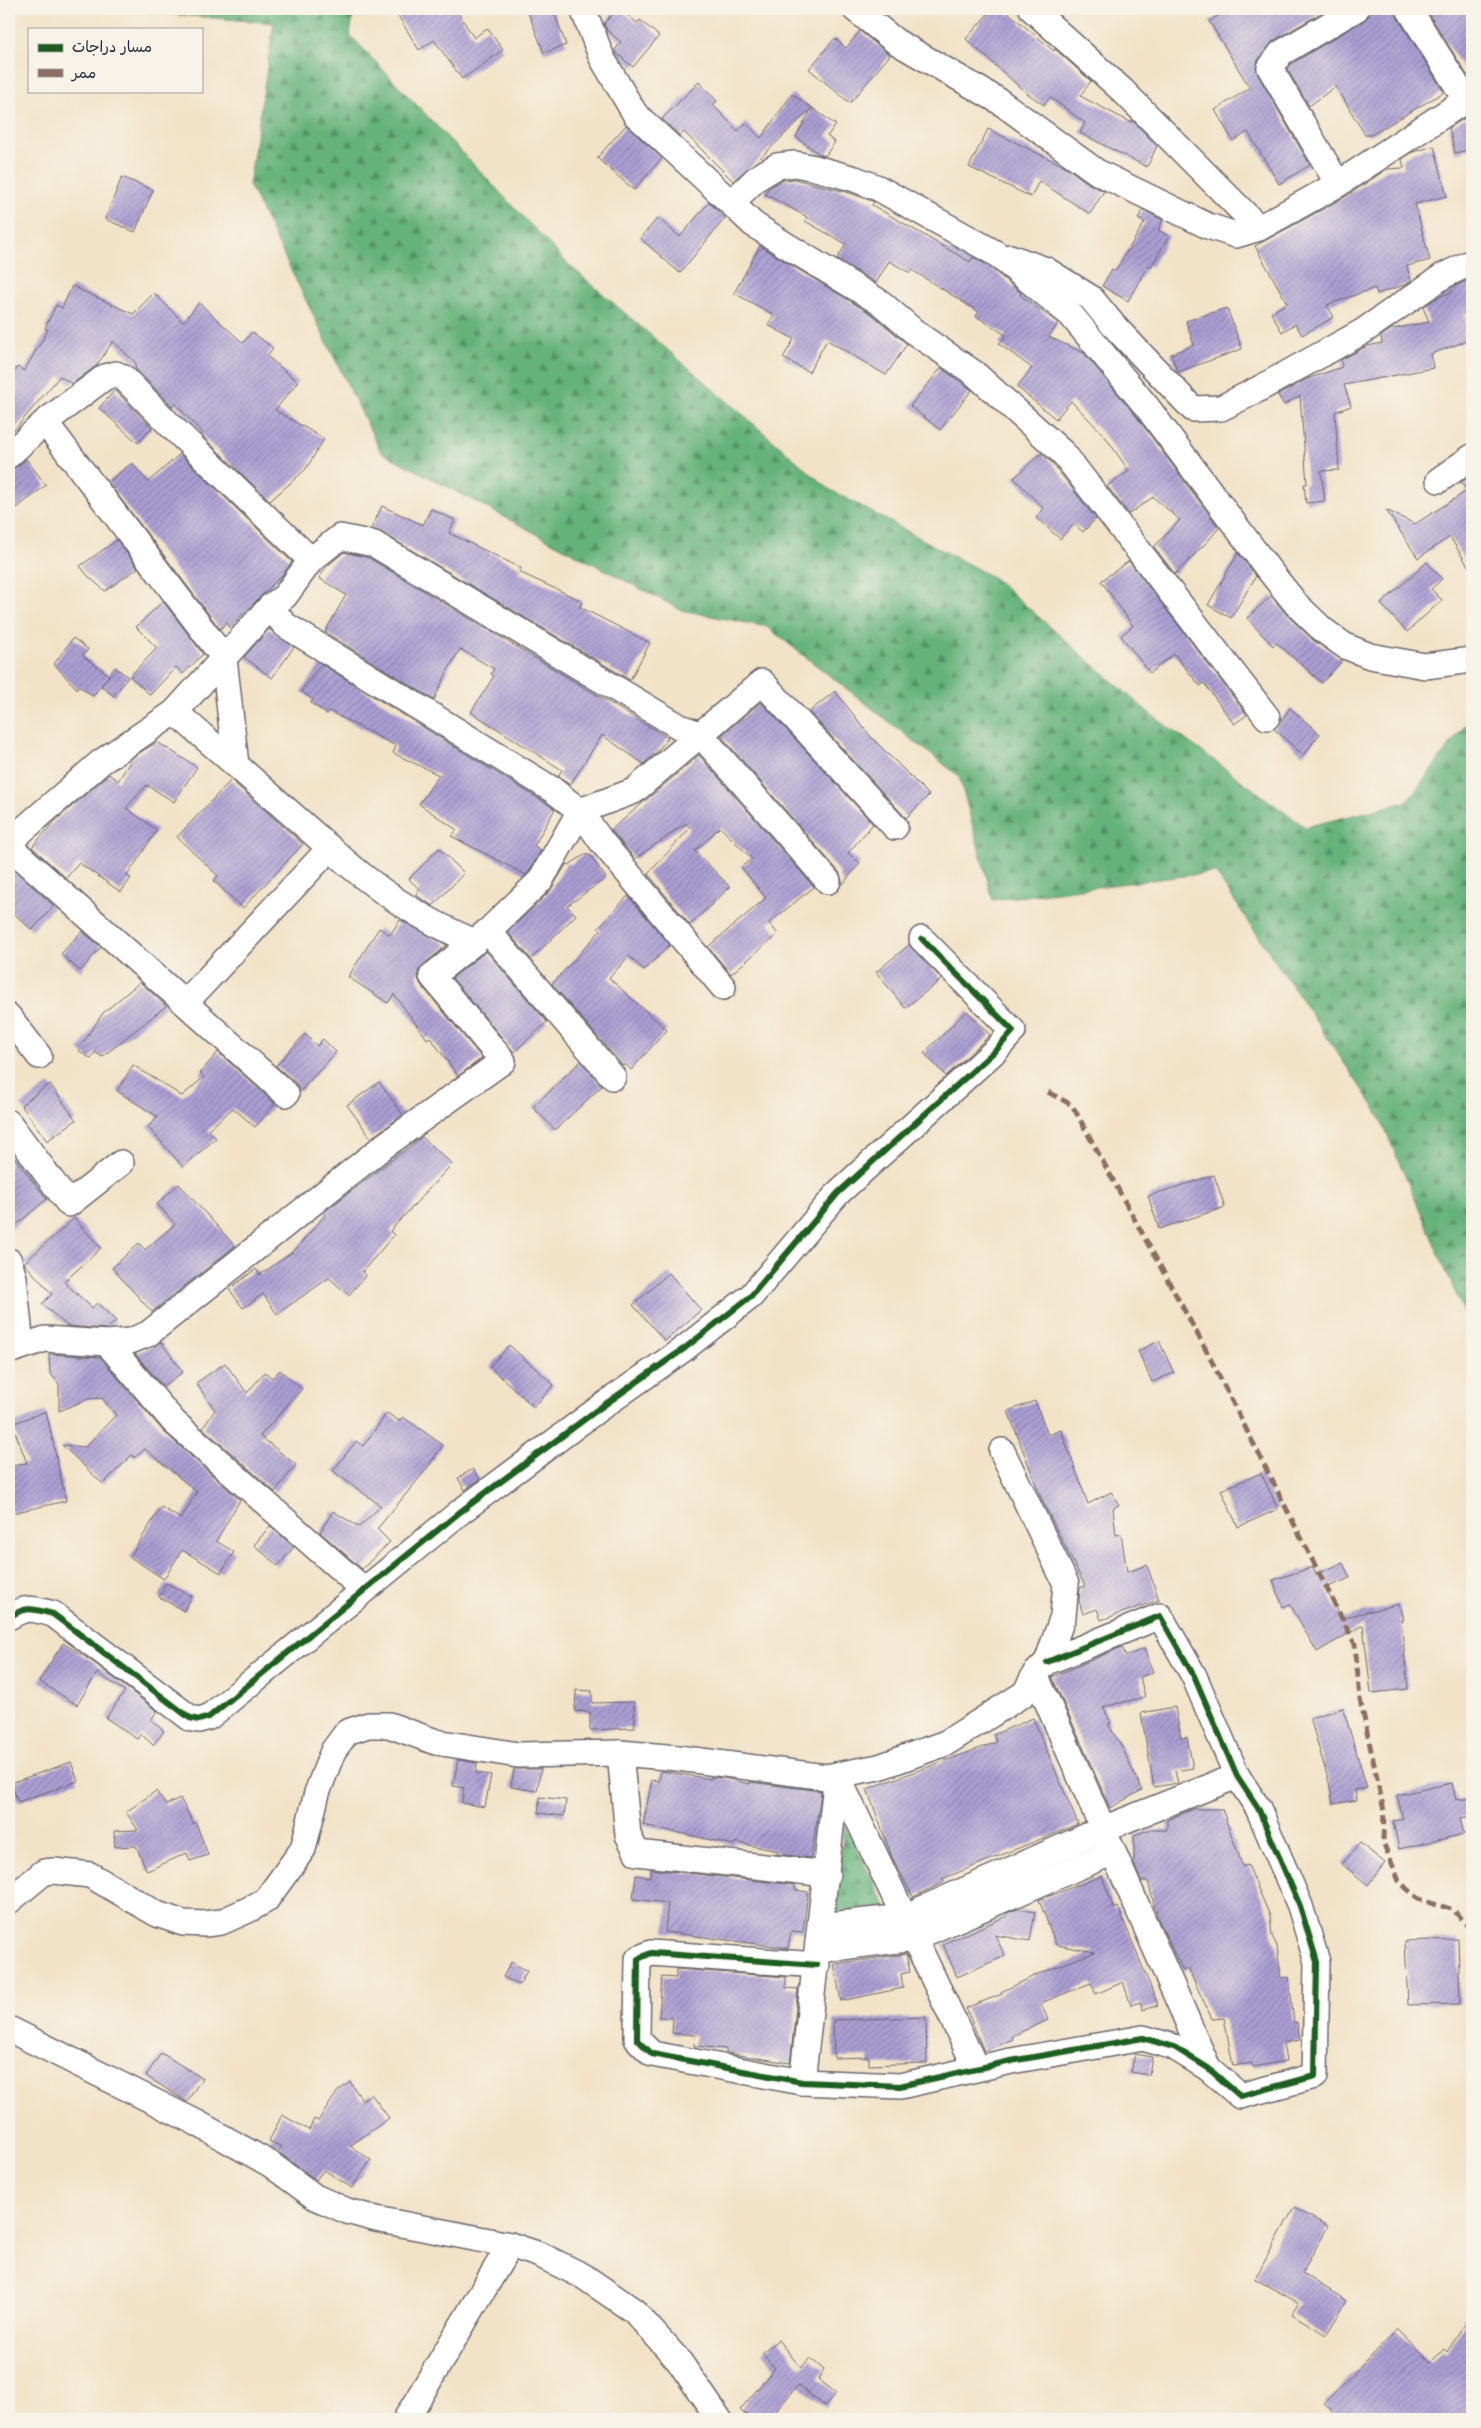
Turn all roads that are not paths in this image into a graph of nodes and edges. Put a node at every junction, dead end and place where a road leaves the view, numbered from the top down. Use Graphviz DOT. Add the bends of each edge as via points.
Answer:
graph roads {
  1 [pos="583,9"];
  2 [pos="855,9"];
  3 [pos="1032,9"];
  4 [pos="1356,9"];
  5 [pos="1409,9"];
  6 [pos="1469,98"];
  7 [pos="1338,184"];
  8 [pos="731,204"];
  9 [pos="1259,228"];
  10 [pos="996,253"];
  11 [pos="1472,262"];
  12 [pos="45,422"];
  13 [pos="9,455"];
  14 [pos="1472,457"];
  15 [pos="1439,480"];
  16 [pos="311,560"];
  17 [pos="270,607"];
  18 [pos="224,658"];
  19 [pos="1472,660"];
  20 [pos="175,712"];
  21 [pos="1267,717"];
  22 [pos="700,734"];
  23 [pos="236,765"];
  24 [pos="580,810"];
  25 [pos="896,827"];
  26 [pos="9,842"];
  27 [pos="9,846"];
  28 [pos="330,848"];
  29 [pos="828,881"];
  30 [pos="482,936"];
  31 [pos="922,939"];
  32 [pos="723,987"];
  33 [pos="185,1003"];
  34 [pos="9,1017"];
  35 [pos="39,1056"];
  36 [pos="613,1077"];
  37 [pos="286,1094"];
  38 [pos="9,1123"];
  39 [pos="121,1163"];
  40 [pos="9,1261"];
  41 [pos="107,1343"];
  42 [pos="15,1348"];
  43 [pos="1002,1452"];
  44 [pos="364,1589"];
  45 [pos="9,1617"];
  46 [pos="1041,1668"];
  47 [pos="620,1753"];
  48 [pos="837,1775"];
  49 [pos="1238,1776"];
  50 [pos="1103,1829"];
  51 [pos="1113,1852"];
  52 [pos="827,1874"];
  53 [pos="9,1901"];
  54 [pos="821,1926"];
  55 [pos="909,1928"];
  56 [pos="817,1958"];
  57 [pos="9,2029"];
  58 [pos="976,2068"];
  59 [pos="1208,2068"];
  60 [pos="802,2082"];
  61 [pos="510,2245"];
  62 [pos="406,2419"];
  63 [pos="719,2419"];
  1 -- 8 [label="street" via="602,58 636,114"];
  2 -- 9 [label="street" via="895,42 999,101 1097,172 1208,226 1236,235"];
  3 -- 9 [label="street" via="1123,91"];
  4 -- 7 [label="street" via="1281,53 1270,68"];
  5 -- 6 [label="street"];
  6 -- 7 [label="street"];
  7 -- 9 [label="street"];
  8 -- 10 [label="street" via="757,178 777,166 795,164 878,188"];
  8 -- 21 [label="street" via="753,224 881,303 917,334 974,373 1064,454"];
  10 -- 11 [label="street" via="1046,270 1091,298 1194,409 1220,408 1256,390 1362,332 1443,276"];
  10 -- 19 [label="street" via="1072,316 1147,407 1274,576 1323,630 1345,646 1370,656 1425,666"];
  12 -- 13 [label="street"];
  12 -- 16 [label="street" via="105,377 116,374 124,378"];
  12 -- 18 [label="street"];
  14 -- 15 [label="street"];
  16 -- 17 [label="street" via="285,596"];
  16 -- 22 [label="street" via="340,537 374,544 680,727"];
  17 -- 18 [label="street"];
  17 -- 24 [label="street" via="285,625 553,790"];
  18 -- 20 [label="street"];
  18 -- 23 [label="street"];
  20 -- 23 [label="street"];
  20 -- 26 [label="street" via="101,762"];
  22 -- 24 [label="street" via="634,791"];
  22 -- 25 [label="street" via="762,682"];
  22 -- 29 [label="street"];
  23 -- 28 [label="street"];
  24 -- 30 [label="street" via="540,881"];
  24 -- 32 [label="street" via="602,842"];
  27 -- 33 [label="street"];
  28 -- 30 [label="street" via="378,889 454,933"];
  28 -- 33 [label="street"];
  30 -- 36 [label="street"];
  30 -- 41 [label="street" via="432,976 503,1061 384,1146 148,1334 130,1341"];
  31 -- 44 [label="street" via="1013,1031 838,1194 751,1296 460,1512"];
  33 -- 37 [label="street"];
  34 -- 35 [label="street"];
  38 -- 39 [label="street" via="69,1204"];
  40 -- 42 [label="street" via="14,1278"];
  41 -- 42 [label="street" via="45,1339"];
  41 -- 44 [label="street" via="174,1422"];
  43 -- 46 [label="street" via="1066,1584 1063,1616"];
  44 -- 45 [label="street" via="208,1717 199,1720 190,1718 53,1614 24,1608"];
  46 -- 48 [label="street" via="1025,1694 946,1743 878,1767"];
  46 -- 49 [label="street" via="1160,1616 1194,1676"];
  46 -- 50 [label="street"];
  47 -- 48 [label="street" via="826,1777"];
  47 -- 52 [label="street" via="628,1835 636,1853"];
  47 -- 53 [label="street" via="518,1755 436,1742 389,1725 355,1728 342,1737 333,1752 317,1793 303,1849 266,1900 248,1910 220,1922 183,1924 157,1914 90,1876 54,1871 44,1872"];
  48 -- 52 [label="street"];
  48 -- 55 [label="street"];
  49 -- 50 [label="street"];
  49 -- 59 [label="street" via="1258,1808 1300,1906 1317,1962 1315,2076 1240,2096"];
  50 -- 51 [label="street"];
  50 -- 55 [label="street"];
  51 -- 55 [label="street"];
  51 -- 59 [label="street"];
  52 -- 54 [label="street"];
  54 -- 55 [label="street"];
  54 -- 56 [label="street"];
  55 -- 56 [label="street"];
  55 -- 58 [label="street"];
  56 -- 60 [label="street"];
  56 -- 60 [label="street" via="651,1953 638,1959 637,2039 652,2054"];
  57 -- 61 [label="street" via="197,2123 270,2164 315,2197 347,2211"];
  58 -- 59 [label="street" via="1143,2038 1174,2047"];
  58 -- 60 [label="street" via="900,2086"];
  61 -- 62 [label="street"];
  61 -- 63 [label="street" via="540,2254 583,2276 634,2311 679,2361"];
}
